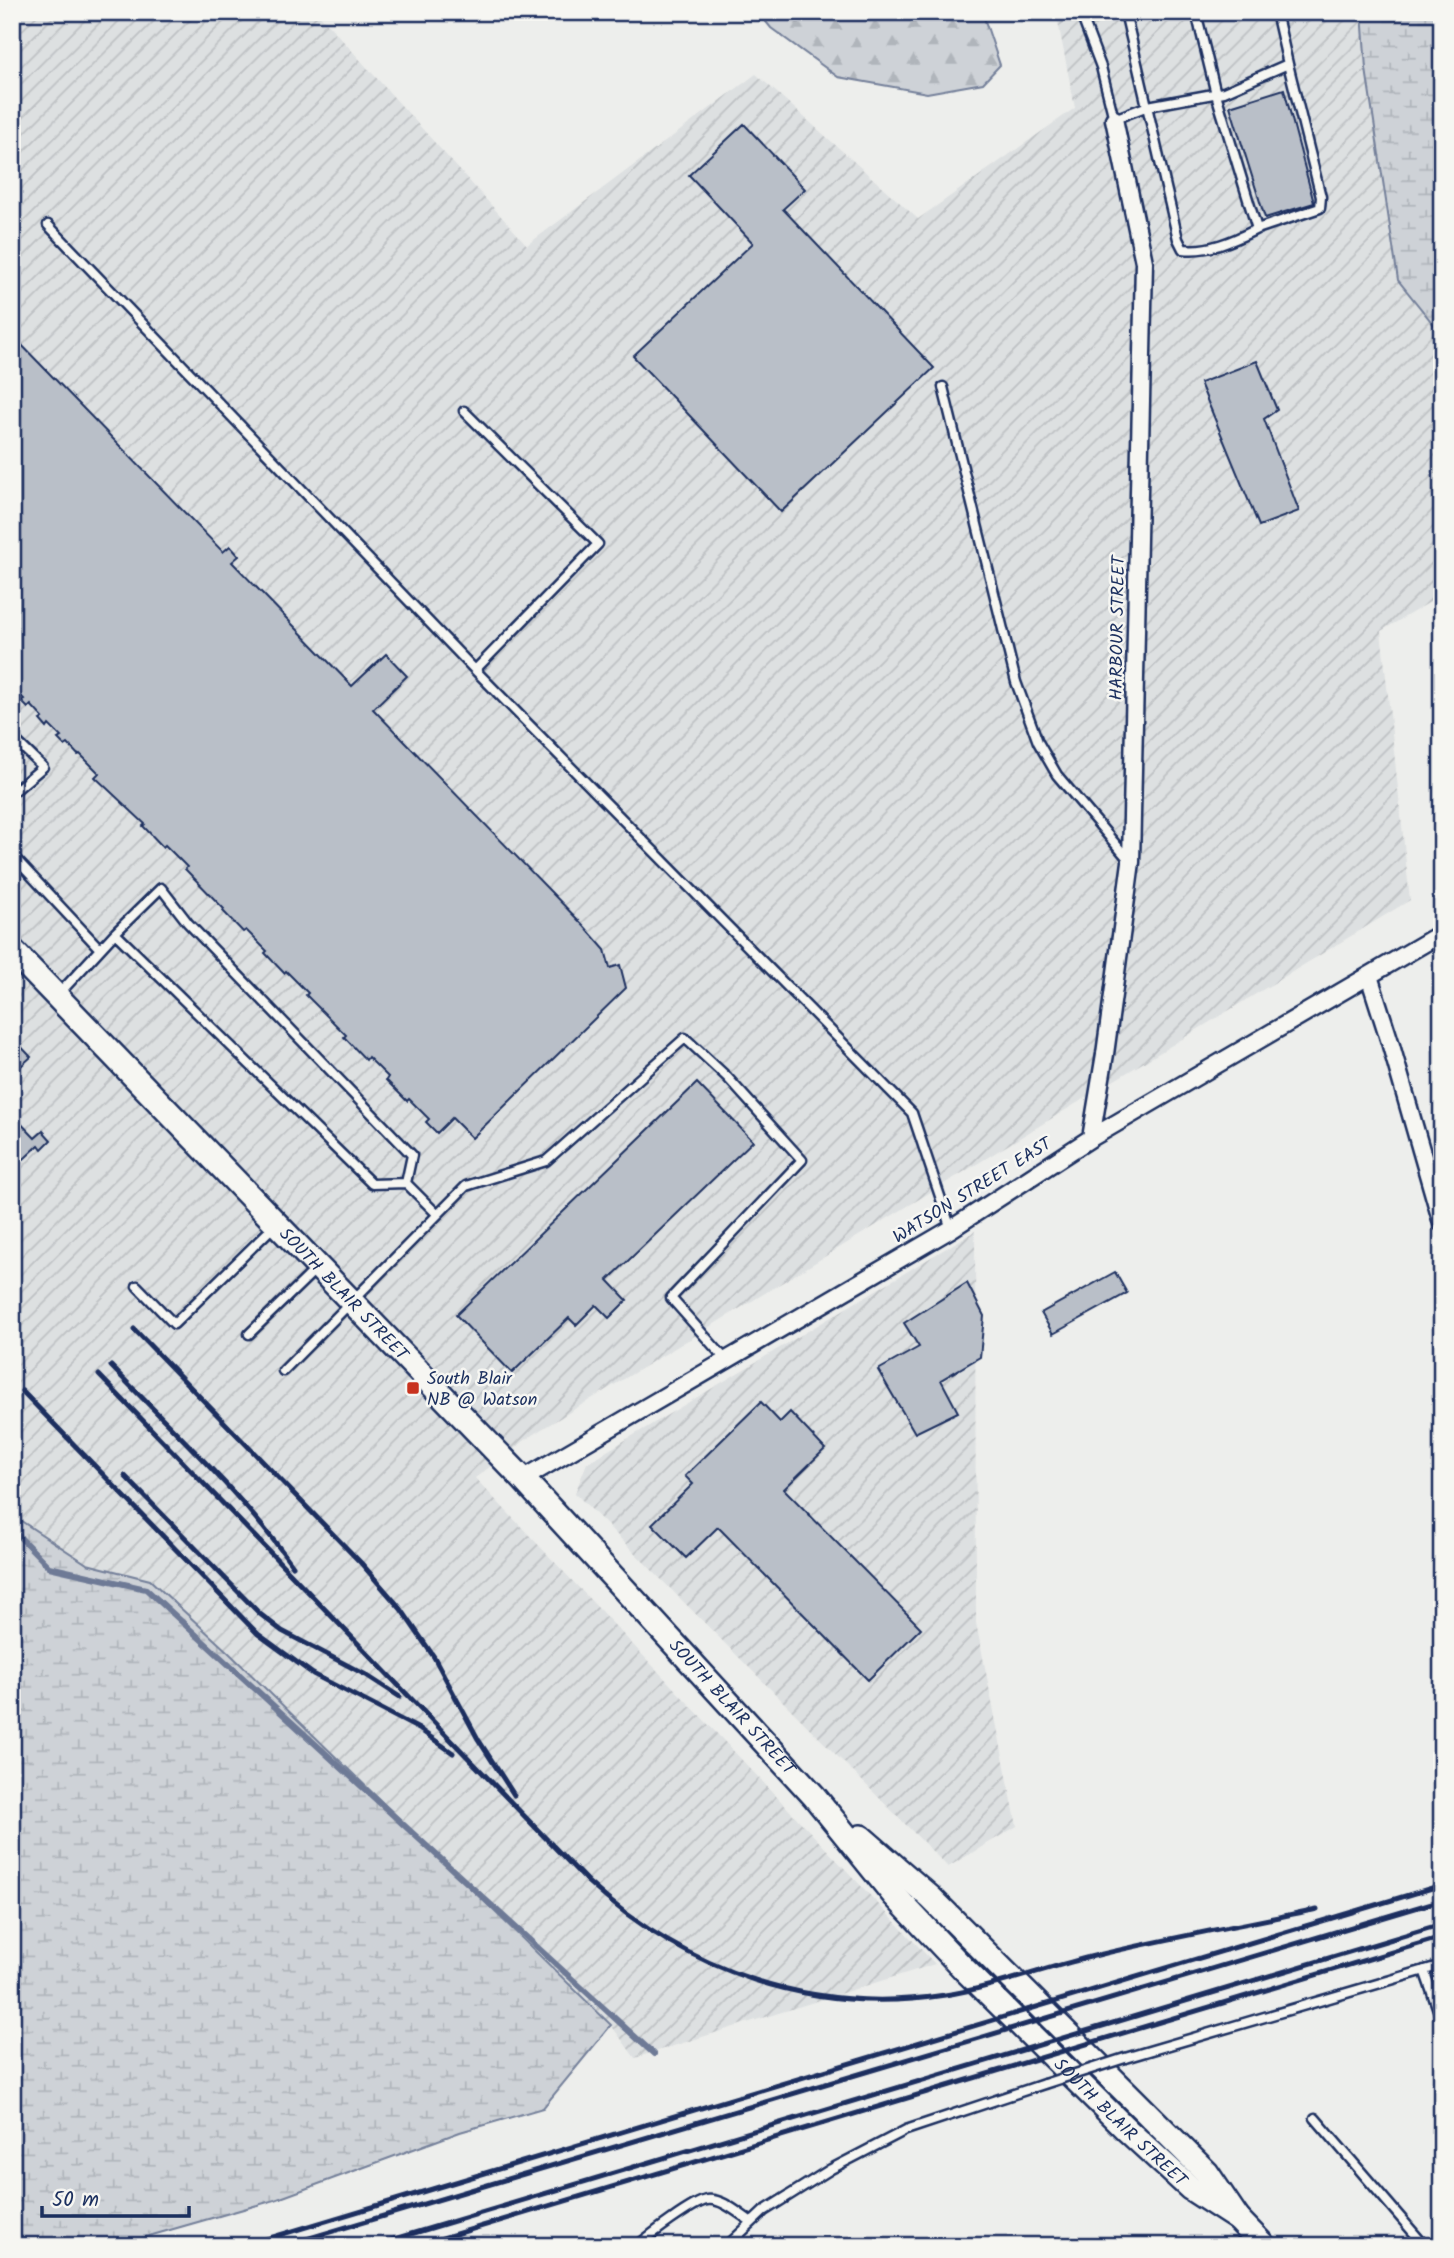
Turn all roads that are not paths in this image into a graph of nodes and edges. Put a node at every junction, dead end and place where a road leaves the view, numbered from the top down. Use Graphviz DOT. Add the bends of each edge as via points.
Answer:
graph roads {
  1 [pos="1080,12"];
  2 [pos="1125,12"];
  3 [pos="1196,12"];
  4 [pos="1276,12"];
  5 [pos="1288,64"];
  6 [pos="1216,93"];
  7 [pos="1147,106"];
  8 [pos="1114,119"];
  9 [pos="48,225"];
  10 [pos="1257,229"];
  11 [pos="943,387"];
  12 [pos="464,411"];
  13 [pos="475,670"];
  14 [pos="12,737"];
  15 [pos="12,793"];
  16 [pos="12,855"];
  17 [pos="1131,862"];
  18 [pos="115,933"];
  19 [pos="1442,933"];
  20 [pos="100,949"];
  21 [pos="12,950"];
  22 [pos="1369,976"];
  23 [pos="57,996"];
  24 [pos="1091,1138"];
  25 [pos="406,1183"];
  26 [pos="437,1214"];
  27 [pos="1442,1223"];
  28 [pos="276,1224"];
  29 [pos="951,1229"];
  30 [pos="318,1267"];
  31 [pos="137,1286"];
  32 [pos="352,1303"];
  33 [pos="249,1334"];
  34 [pos="726,1360"];
  35 [pos="283,1371"];
  36 [pos="523,1479"];
  37 [pos="1442,1965"];
  38 [pos="1424,1970"];
  39 [pos="1442,2021"];
  40 [pos="1315,2118"];
  41 [pos="751,2222"];
  42 [pos="637,2246"];
  43 [pos="727,2246"];
  44 [pos="1264,2246"];
  45 [pos="1425,2246"];
  1 -- 8 [label="lane"];
  2 -- 7 [label="lane"];
  3 -- 6 [label="lane"];
  4 -- 5 [label="lane"];
  5 -- 6 [label="lane"];
  5 -- 10 [label="lane" via="1320,208"];
  6 -- 7 [label="lane"];
  6 -- 10 [label="lane"];
  7 -- 8 [label="lane"];
  7 -- 10 [label="lane" via="1183,249 1199,251"];
  8 -- 17 [label="street, HARBOUR STREET" via="1144,262"];
  9 -- 13 [label="lane"];
  11 -- 17 [label="lane" via="1016,682 1038,742 1057,775"];
  12 -- 13 [label="lane" via="598,544"];
  13 -- 29 [label="lane" via="912,1113"];
  14 -- 15 [label="lane" via="43,767"];
  16 -- 20 [label="lane"];
  17 -- 24 [label="street, HARBOUR STREET"];
  18 -- 20 [label="lane"];
  18 -- 25 [label="lane" via="372,1184"];
  18 -- 25 [label="lane" via="161,888 188,923 412,1155"];
  19 -- 22 [label="street, WATSON STREET EAST"];
  20 -- 23 [label="lane"];
  21 -- 23 [label="street, SOUTH BLAIR STREET"];
  22 -- 24 [label="street, WATSON STREET EAST"];
  22 -- 27 [label="street"];
  23 -- 28 [label="street, SOUTH BLAIR STREET"];
  24 -- 29 [label="street, WATSON STREET EAST"];
  25 -- 26 [label="lane"];
  26 -- 32 [label="lane"];
  26 -- 34 [label="lane" via="466,1186 546,1161 685,1038 802,1160 671,1298"];
  28 -- 30 [label="street, SOUTH BLAIR STREET"];
  28 -- 31 [label="lane" via="174,1324"];
  29 -- 34 [label="street, WATSON STREET EAST"];
  30 -- 32 [label="street, SOUTH BLAIR STREET"];
  30 -- 33 [label="lane"];
  32 -- 35 [label="lane"];
  32 -- 36 [label="street, SOUTH BLAIR STREET"];
  34 -- 36 [label="street, WATSON STREET EAST"];
  36 -- 44 [label="street, SOUTH BLAIR STREET" via="814,1796 894,1895 974,1979 1128,2131 1190,2188 1238,2219"];
  37 -- 38 [label="lane"];
  38 -- 39 [label="lane"];
  38 -- 41 [label="lane, bridge" via="1125,2058 906,2130 831,2169"];
  40 -- 45 [label="lane"];
  41 -- 42 [label="lane" via="722,2203 708,2200"];
  41 -- 43 [label="lane"];
}
